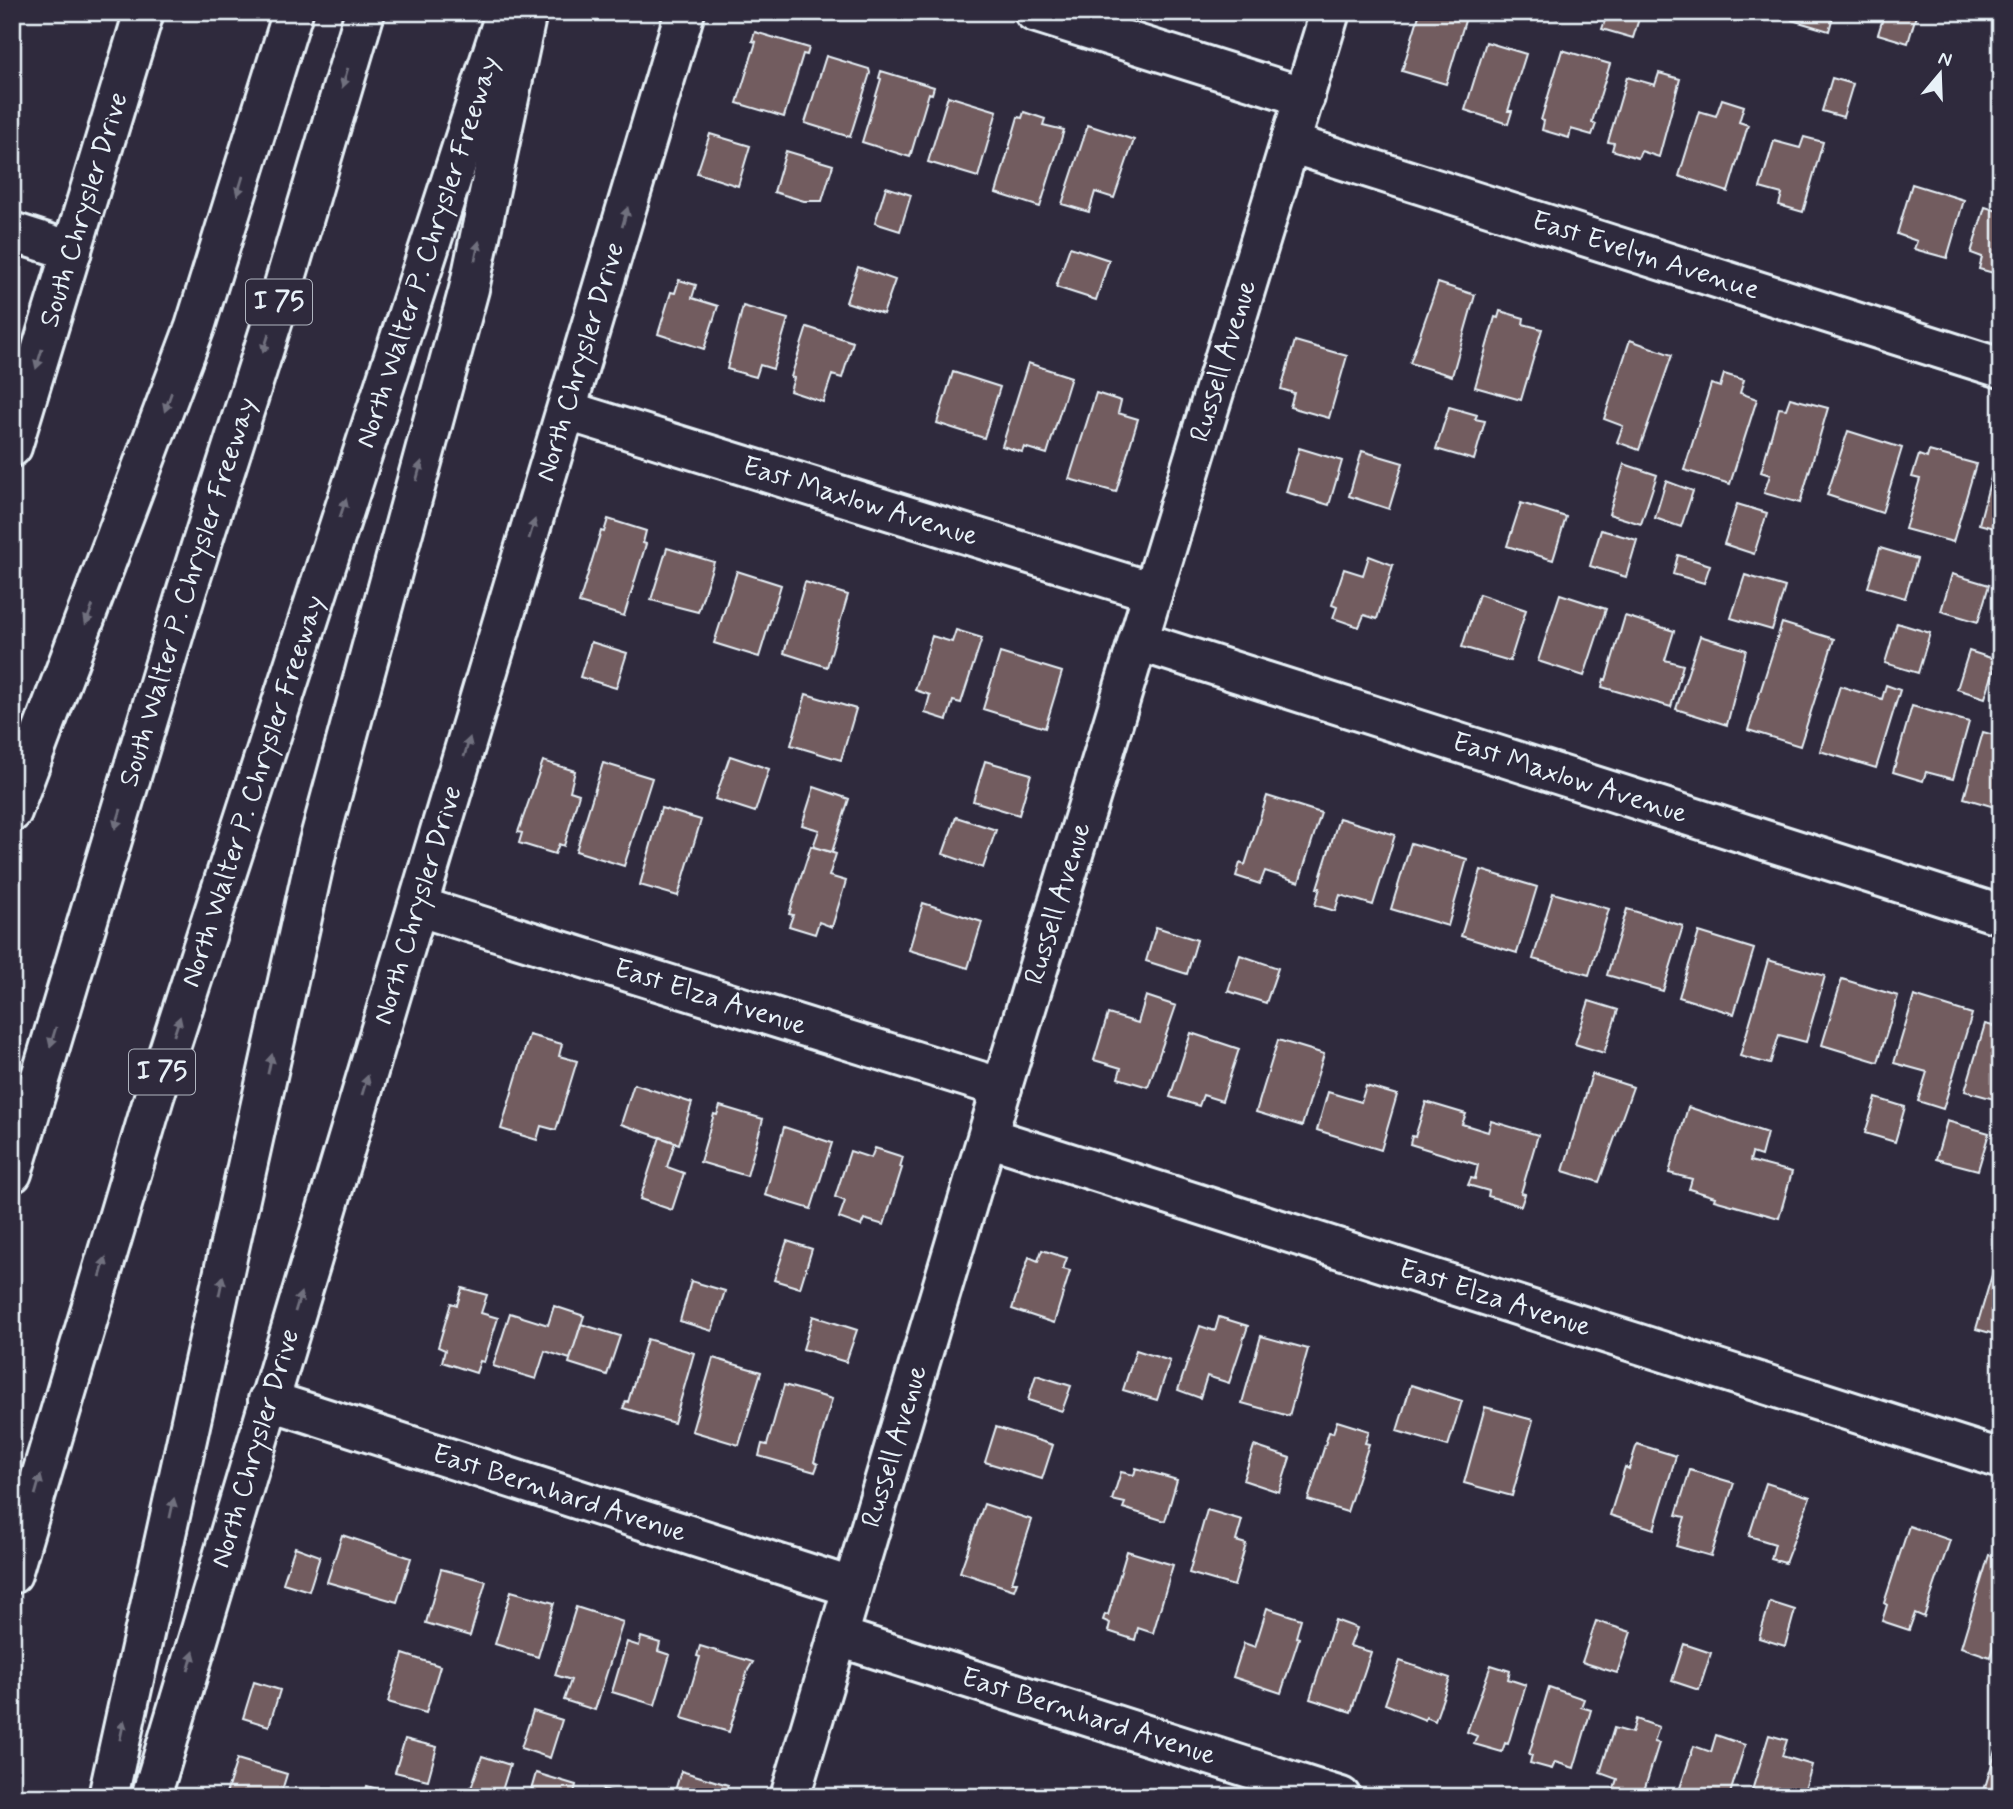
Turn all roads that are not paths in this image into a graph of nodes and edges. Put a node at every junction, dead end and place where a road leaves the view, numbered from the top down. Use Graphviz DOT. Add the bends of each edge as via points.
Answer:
graph roads {
  1 [pos="144,12"];
  2 [pos="293,12"];
  3 [pos="365,12"];
  4 [pos="505,12"];
  5 [pos="527,12"];
  6 [pos="685,12"];
  7 [pos="1034,12"];
  8 [pos="1330,12"];
  9 [pos="1305,97"];
  10 [pos="1290,143"];
  11 [pos="12,232"];
  12 [pos="72,251"];
  13 [pos="2001,368"];
  14 [pos="568,411"];
  15 [pos="12,447"];
  16 [pos="1153,592"];
  17 [pos="1138,641"];
  18 [pos="12,812"];
  19 [pos="420,907"];
  20 [pos="2001,915"];
  21 [pos="1002,1088"];
  22 [pos="988,1138"];
  23 [pos="12,1173"];
  24 [pos="268,1400"];
  25 [pos="2001,1459"];
  26 [pos="12,1574"];
  27 [pos="851,1587"];
  28 [pos="839,1637"];
  29 [pos="108,1797"];
  30 [pos="151,1797"];
  31 [pos="790,1797"];
  32 [pos="1342,1797"];
  1 -- 12 [label="main road, South Chrysler Drive"];
  2 -- 18 [label="main road, one-way" via="195,327"];
  3 -- 23 [label="main road, South Walter P. Chrysler Freeway / I 75, one-way"];
  26 -- 4 [label="main road, North Walter P. Chrysler Freeway / I 75, one-way" via="154,1097"];
  29 -- 5 [label="main road, one-way" via="318,845 469,289"];
  14 -- 6 [label="main road, North Chrysler Drive, one-way"];
  7 -- 9 [label="main road"];
  8 -- 9 [label="main road, Russell Avenue"];
  9 -- 10 [label="main road, Russell Avenue"];
  10 -- 13 [label="main road, East Evelyn Avenue"];
  10 -- 16 [label="main road, Russell Avenue"];
  11 -- 12 [label="main road"];
  12 -- 15 [label="main road, South Chrysler Drive, one-way"];
  14 -- 16 [label="main road, East Maxlow Avenue"];
  19 -- 14 [label="main road, North Chrysler Drive, one-way"];
  16 -- 17 [label="main road, Russell Avenue"];
  17 -- 20 [label="main road, East Maxlow Avenue"];
  17 -- 21 [label="main road, Russell Avenue"];
  19 -- 21 [label="main road, East Elza Avenue"];
  24 -- 19 [label="main road, North Chrysler Drive, one-way"];
  21 -- 22 [label="main road, Russell Avenue"];
  22 -- 25 [label="main road, East Elza Avenue"];
  22 -- 27 [label="main road, Russell Avenue"];
  24 -- 27 [label="main road, East Bernhard Avenue"];
  30 -- 24 [label="main road, North Chrysler Drive, one-way"];
  27 -- 28 [label="main road, Russell Avenue"];
  28 -- 31 [label="main road, Russell Avenue"];
  28 -- 32 [label="main road, East Bernhard Avenue"];
}
